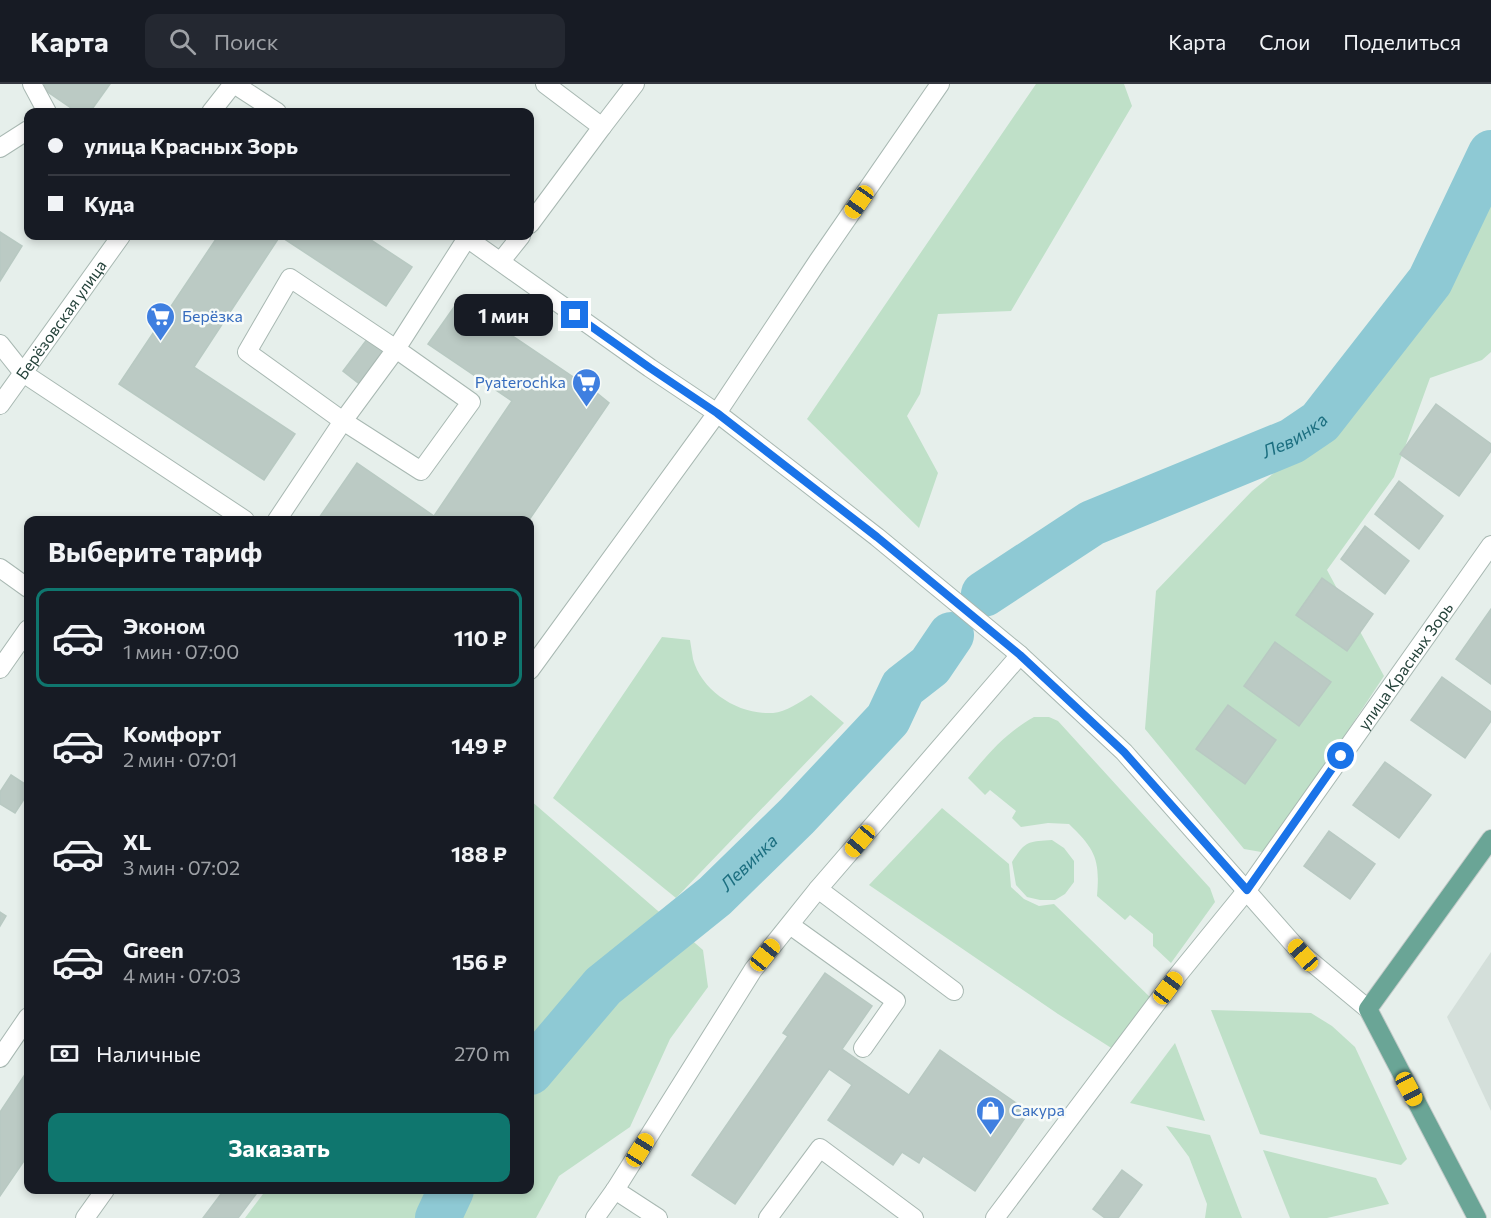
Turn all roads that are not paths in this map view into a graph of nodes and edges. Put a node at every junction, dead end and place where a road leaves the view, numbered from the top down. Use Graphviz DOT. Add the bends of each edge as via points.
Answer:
graph roads {
  1 [pos="32,84"];
  2 [pos="233,84"];
  3 [pos="545,84"];
  4 [pos="635,84"];
  5 [pos="940,84"];
  6 [pos="45,108"];
  7 [pos="214,108"];
  8 [pos="272,108"];
  9 [pos="602,127"];
  10 [pos="24,133"];
  11 [pos="0,148"];
  12 [pos="534,219"];
  13 [pos="118,240"];
  14 [pos="463,240"];
  15 [pos="470,240"];
  16 [pos="518,240"];
  17 [pos="501,261"];
  18 [pos="0,344"];
  19 [pos="396,349"];
  20 [pos="23,373"];
  21 [pos="0,405"];
  22 [pos="717,413"];
  23 [pos="343,421"];
  24 [pos="239,516"];
  25 [pos="280,516"];
  26 [pos="1491,545"];
  27 [pos="0,568"];
  28 [pos="24,585"];
  29 [pos="24,635"];
  30 [pos="1020,655"];
  31 [pos="534,665"];
  32 [pos="0,669"];
  33 [pos="1491,839"];
  34 [pos="818,889"];
  35 [pos="1247,890"];
  36 [pos="790,925"];
  37 [pos="954,991"];
  38 [pos="1368,1009"];
  39 [pos="24,1023"];
  40 [pos="862,1048"];
  41 [pos="0,1058"];
  42 [pos="615,1190"];
  43 [pos="102,1194"];
  44 [pos="85,1218"];
  45 [pos="595,1218"];
  46 [pos="658,1218"];
  47 [pos="768,1218"];
  48 [pos="914,1218"];
  49 [pos="995,1218"];
  50 [pos="1477,1218"];
  1 -- 6 [label="street"];
  2 -- 7 [label="street"];
  2 -- 8 [label="street"];
  3 -- 9 [label="street"];
  4 -- 9 [label="street"];
  5 -- 22 [label="street"];
  9 -- 12 [label="street"];
  10 -- 11 [label="street"];
  13 -- 20 [label="street, Берёзовская улица"];
  14 -- 19 [label="street"];
  15 -- 17 [label="street"];
  16 -- 17 [label="street"];
  17 -- 22 [label="street"];
  18 -- 20 [label="street"];
  19 -- 23 [label="street"];
  19 -- 23 [label="street" via="471,402 421,471"];
  19 -- 23 [label="street" via="290,278 247,352"];
  20 -- 21 [label="street, Берёзовская улица"];
  20 -- 24 [label="street"];
  22 -- 30 [label="street"];
  22 -- 31 [label="street"];
  23 -- 25 [label="street"];
  26 -- 35 [label="street, улица Красных Зорь"];
  27 -- 28 [label="street"];
  29 -- 32 [label="street"];
  30 -- 34 [label="street"];
  30 -- 35 [label="street" via="1124,752"];
  33 -- 38 [label="main road"];
  34 -- 36 [label="street"];
  34 -- 37 [label="street"];
  35 -- 38 [label="street" via="1303,955"];
  35 -- 49 [label="street, улица Красных Зорь" via="1177,976"];
  36 -- 40 [label="street" via="896,1001"];
  36 -- 42 [label="street" via="753,970"];
  38 -- 50 [label="main road"];
  39 -- 41 [label="street"];
  42 -- 45 [label="street"];
  42 -- 46 [label="street"];
  43 -- 44 [label="street"];
  47 -- 48 [label="street" via="820,1148"];
}
